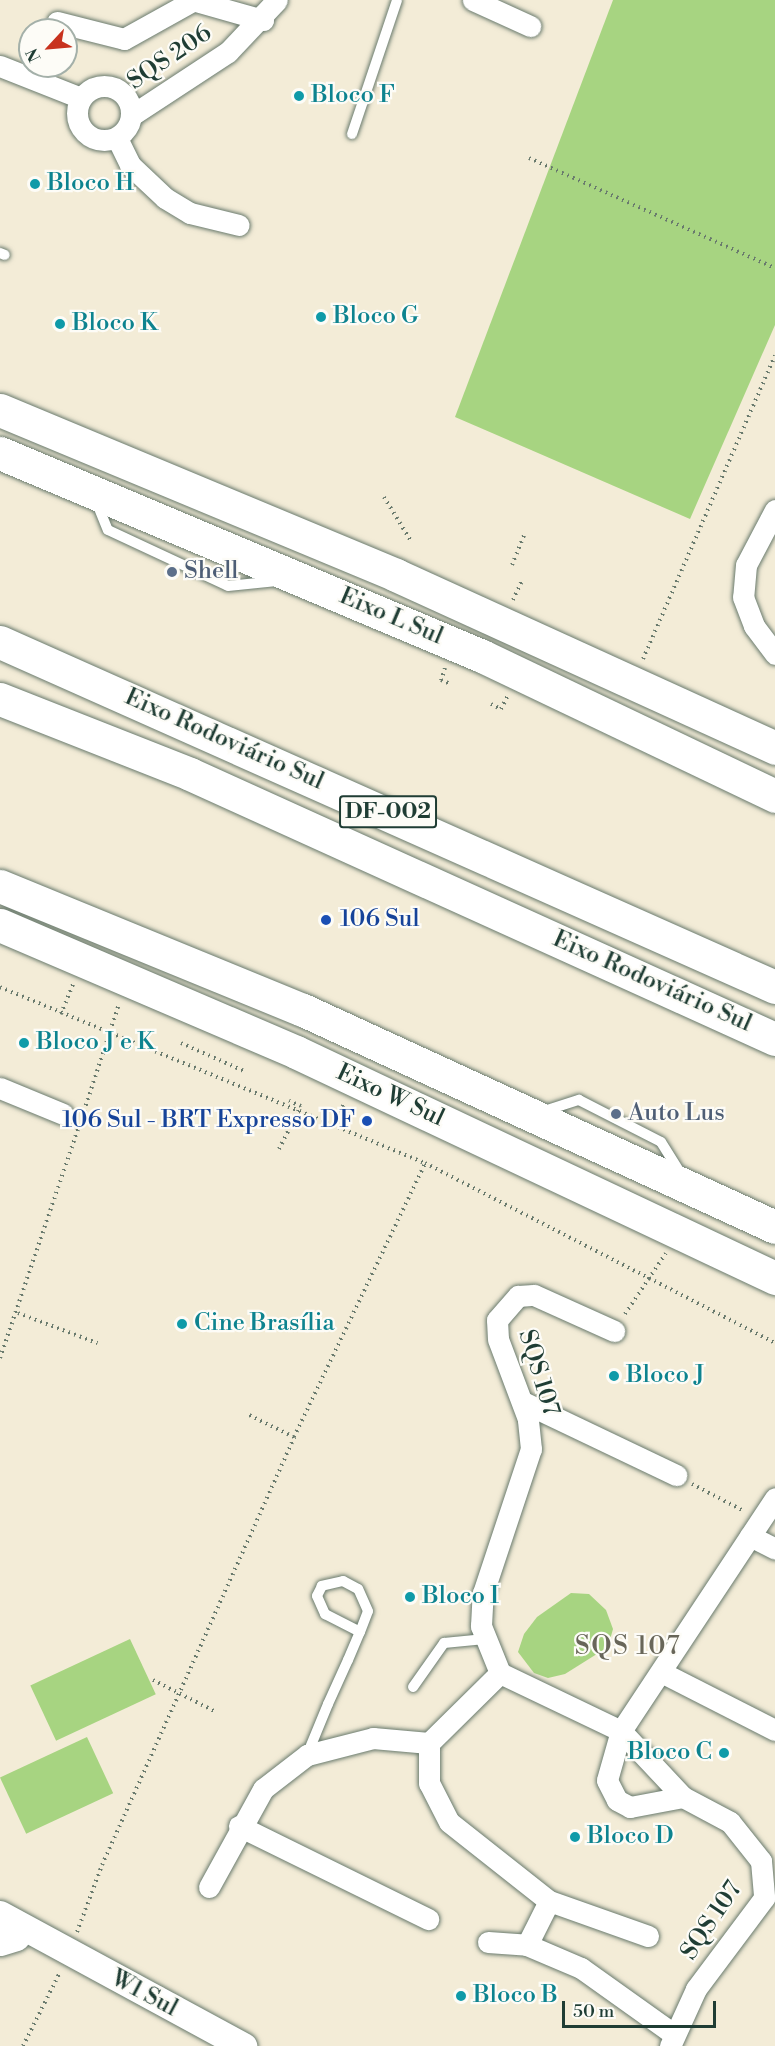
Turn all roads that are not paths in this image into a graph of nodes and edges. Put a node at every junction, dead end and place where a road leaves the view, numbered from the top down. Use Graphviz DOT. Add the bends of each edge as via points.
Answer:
graph roads {
  1 [pos="193,0"];
  2 [pos="277,0"];
  3 [pos="397,0"];
  4 [pos="473,0"];
  5 [pos="263,20"];
  6 [pos="530,26"];
  7 [pos="78,27"];
  8 [pos="0,66"];
  9 [pos="81,98"];
  10 [pos="132,115"];
  11 [pos="352,134"];
  12 [pos="117,138"];
  13 [pos="239,225"];
  14 [pos="0,410"];
  15 [pos="0,453"];
  16 [pos="775,510"];
  17 [pos="0,642"];
  18 [pos="775,654"];
  19 [pos="0,699"];
  20 [pos="775,748"];
  21 [pos="775,796"];
  22 [pos="0,886"];
  23 [pos="0,925"];
  24 [pos="775,987"];
  25 [pos="775,1039"];
  26 [pos="0,1088"];
  27 [pos="63,1114"];
  28 [pos="775,1227"];
  29 [pos="775,1278"];
  30 [pos="614,1331"];
  31 [pos="523,1402"];
  32 [pos="676,1475"];
  33 [pos="775,1498"];
  34 [pos="755,1528"];
  35 [pos="775,1549"];
  36 [pos="360,1632"];
  37 [pos="485,1639"];
  38 [pos="661,1672"];
  39 [pos="500,1673"];
  40 [pos="413,1687"];
  41 [pos="775,1730"];
  42 [pos="621,1731"];
  43 [pos="429,1743"];
  44 [pos="307,1755"];
  45 [pos="683,1797"];
  46 [pos="239,1826"];
  47 [pos="209,1887"];
  48 [pos="549,1901"];
  49 [pos="0,1914"];
  50 [pos="428,1919"];
  51 [pos="648,1936"];
  52 [pos="5,1938"];
  53 [pos="44,1942"];
  54 [pos="488,1942"];
  55 [pos="527,1945"];
  56 [pos="671,2040"];
  57 [pos="243,2046"];
  1 -- 5 [label="street, SQS 206"];
  1 -- 7 [label="street, SQS 206" via="124,39"];
  2 -- 5 [label="street, SQS 206"];
  3 -- 11 [label="lane"];
  4 -- 6 [label="street"];
  5 -- 10 [label="street, SQS 206" via="228,52"];
  8 -- 9 [label="street"];
  9 -- 10 [label="street, SQS 206" via="105,86 129,101"];
  9 -- 12 [label="street" via="80,126 96,139"];
  10 -- 12 [label="street, SQS 206"];
  12 -- 13 [label="street" via="130,165 165,198 190,213"];
  14 -- 20 [label="main road, Eixo L Sul" via="222,499"];
  15 -- 21 [label="main road, Eixo L Sul" via="482,656"];
  16 -- 18 [label="street" via="746,565 743,597 754,626"];
  17 -- 24 [label="main road, Eixo Rodoviário Sul / DF-002"];
  19 -- 25 [label="main road, Eixo Rodoviário Sul / DF-002" via="190,774"];
  22 -- 28 [label="main road, Eixo W Sul" via="303,1010"];
  23 -- 29 [label="main road, Eixo W Sul" via="127,978"];
  26 -- 27 [label="street"];
  30 -- 31 [label="street, SQS 107" via="534,1295 518,1296 505,1306 497,1320 498,1339"];
  31 -- 32 [label="street"];
  31 -- 37 [label="street, SQS 107" via="531,1449 491,1559 483,1593"];
  33 -- 34 [label="street"];
  34 -- 35 [label="street"];
  34 -- 38 [label="street"];
  36 -- 36 [label="lane" via="368,1611 358,1589 343,1581 322,1586 318,1604 324,1614"];
  36 -- 44 [label="lane"];
  37 -- 39 [label="street, SQS 107"];
  37 -- 40 [label="lane" via="444,1643"];
  38 -- 41 [label="street"];
  38 -- 42 [label="street"];
  39 -- 42 [label="street, SQS 107"];
  39 -- 43 [label="street"];
  42 -- 45 [label="street, SQS 107"];
  42 -- 45 [label="street" via="607,1780 617,1800 630,1807"];
  43 -- 44 [label="street" via="373,1738"];
  43 -- 48 [label="street, SQS 107" via="429,1783 449,1822"];
  44 -- 46 [label="street" via="263,1789"];
  45 -- 56 [label="street, SQS 107" via="730,1822 744,1837 761,1861 764,1898 696,1989"];
  46 -- 47 [label="street"];
  46 -- 50 [label="street"];
  48 -- 51 [label="street, SQS 107"];
  48 -- 55 [label="street"];
  49 -- 53 [label="street, W1 Sul"];
  52 -- 53 [label="street, W1 Sul"];
  53 -- 57 [label="street, W1 Sul"];
  54 -- 55 [label="street, SQS 107"];
  55 -- 56 [label="street, SQS 107" via="581,1968"];
}
